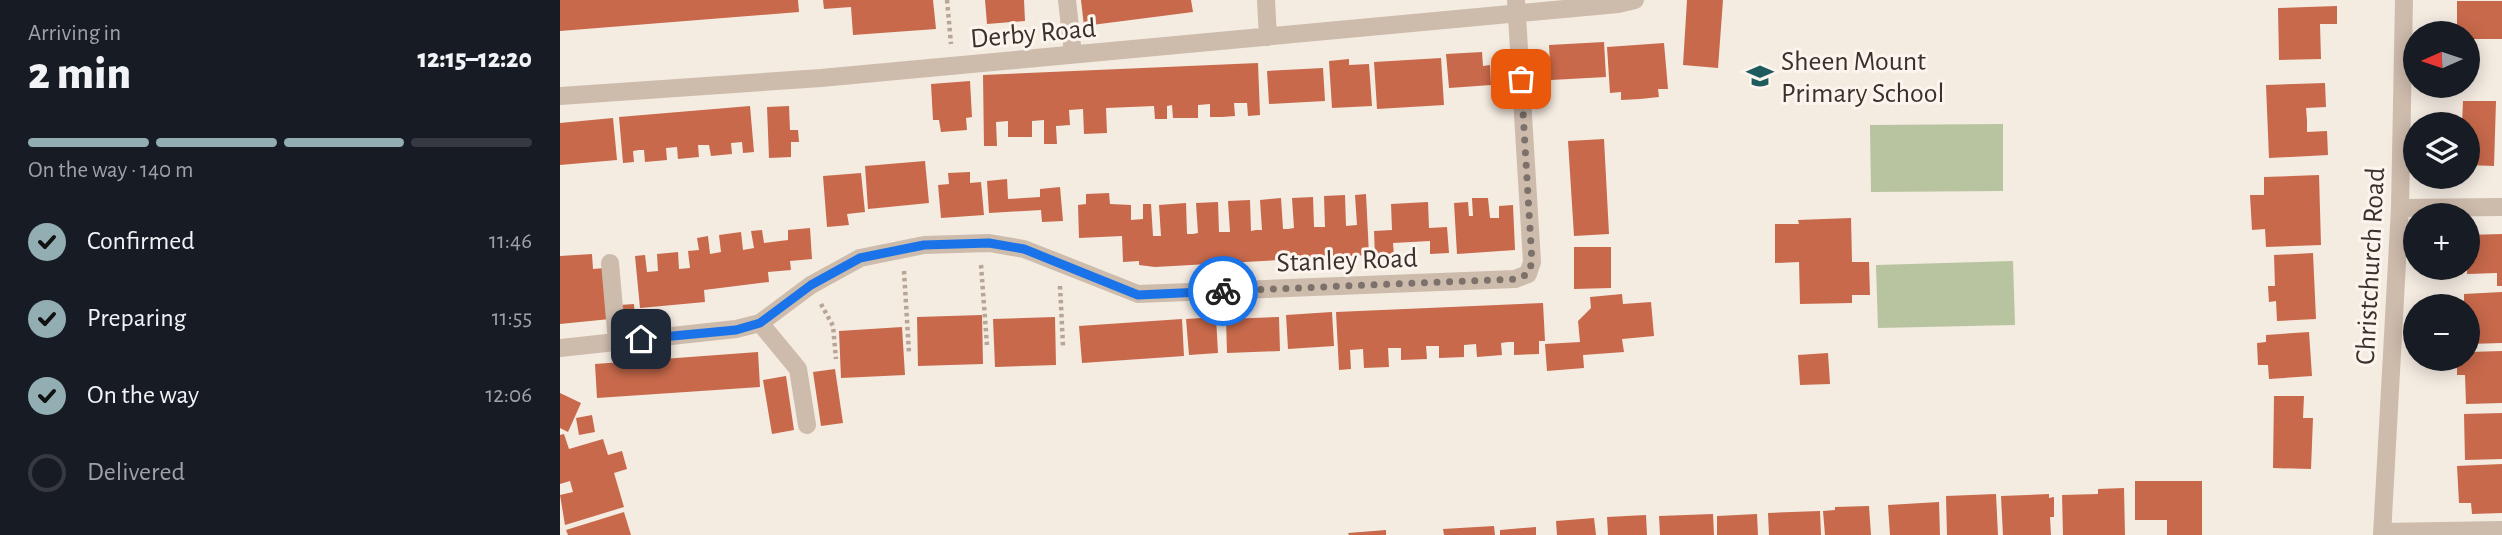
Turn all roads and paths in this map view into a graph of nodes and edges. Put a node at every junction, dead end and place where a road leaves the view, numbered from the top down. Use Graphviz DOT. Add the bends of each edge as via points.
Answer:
graph roads {
  1 [pos="947,0"];
  2 [pos="1067,0"];
  3 [pos="1266,0"];
  4 [pos="1635,0"];
  5 [pos="2404,0"];
  6 [pos="1516,7"];
  7 [pos="1268,37"];
  8 [pos="1073,54"];
  9 [pos="953,65"];
  10 [pos="560,96"];
  11 [pos="2502,207"];
  12 [pos="2400,208"];
  13 [pos="979,243"];
  14 [pos="902,249"];
  15 [pos="1059,261"];
  16 [pos="610,263"];
  17 [pos="811,285"];
  18 [pos="760,323"];
  19 [pos="617,342"];
  20 [pos="987,345"];
  21 [pos="1063,346"];
  22 [pos="560,348"];
  23 [pos="909,353"];
  24 [pos="836,359"];
  25 [pos="807,425"];
  26 [pos="2502,530"];
  27 [pos="2382,533"];
  1 -- 9 [label="path"];
  2 -- 8 [label="street"];
  3 -- 7 [label="street"];
  4 -- 6 [label="street, Derby Road"];
  5 -- 12 [label="street, Christchurch Road"];
  6 -- 7 [label="street, Derby Road"];
  6 -- 15 [label="street, Stanley Road" via="1532,262 1528,274 1516,279 1138,295"];
  7 -- 8 [label="street, Derby Road"];
  8 -- 9 [label="street, Derby Road"];
  9 -- 10 [label="street, Derby Road"];
  11 -- 12 [label="street"];
  12 -- 27 [label="street, Christchurch Road"];
  13 -- 14 [label="street, Stanley Road"];
  13 -- 15 [label="street, Stanley Road" via="1024,249"];
  13 -- 20 [label="path"];
  14 -- 17 [label="street, Stanley Road" via="860,258"];
  14 -- 23 [label="path"];
  15 -- 21 [label="path"];
  16 -- 19 [label="street"];
  17 -- 18 [label="street, Stanley Road"];
  17 -- 24 [label="path" via="833,326"];
  18 -- 19 [label="street, Stanley Road" via="736,330"];
  18 -- 25 [label="street" via="798,369"];
  19 -- 22 [label="street, Stanley Road"];
  26 -- 27 [label="street"];
}
